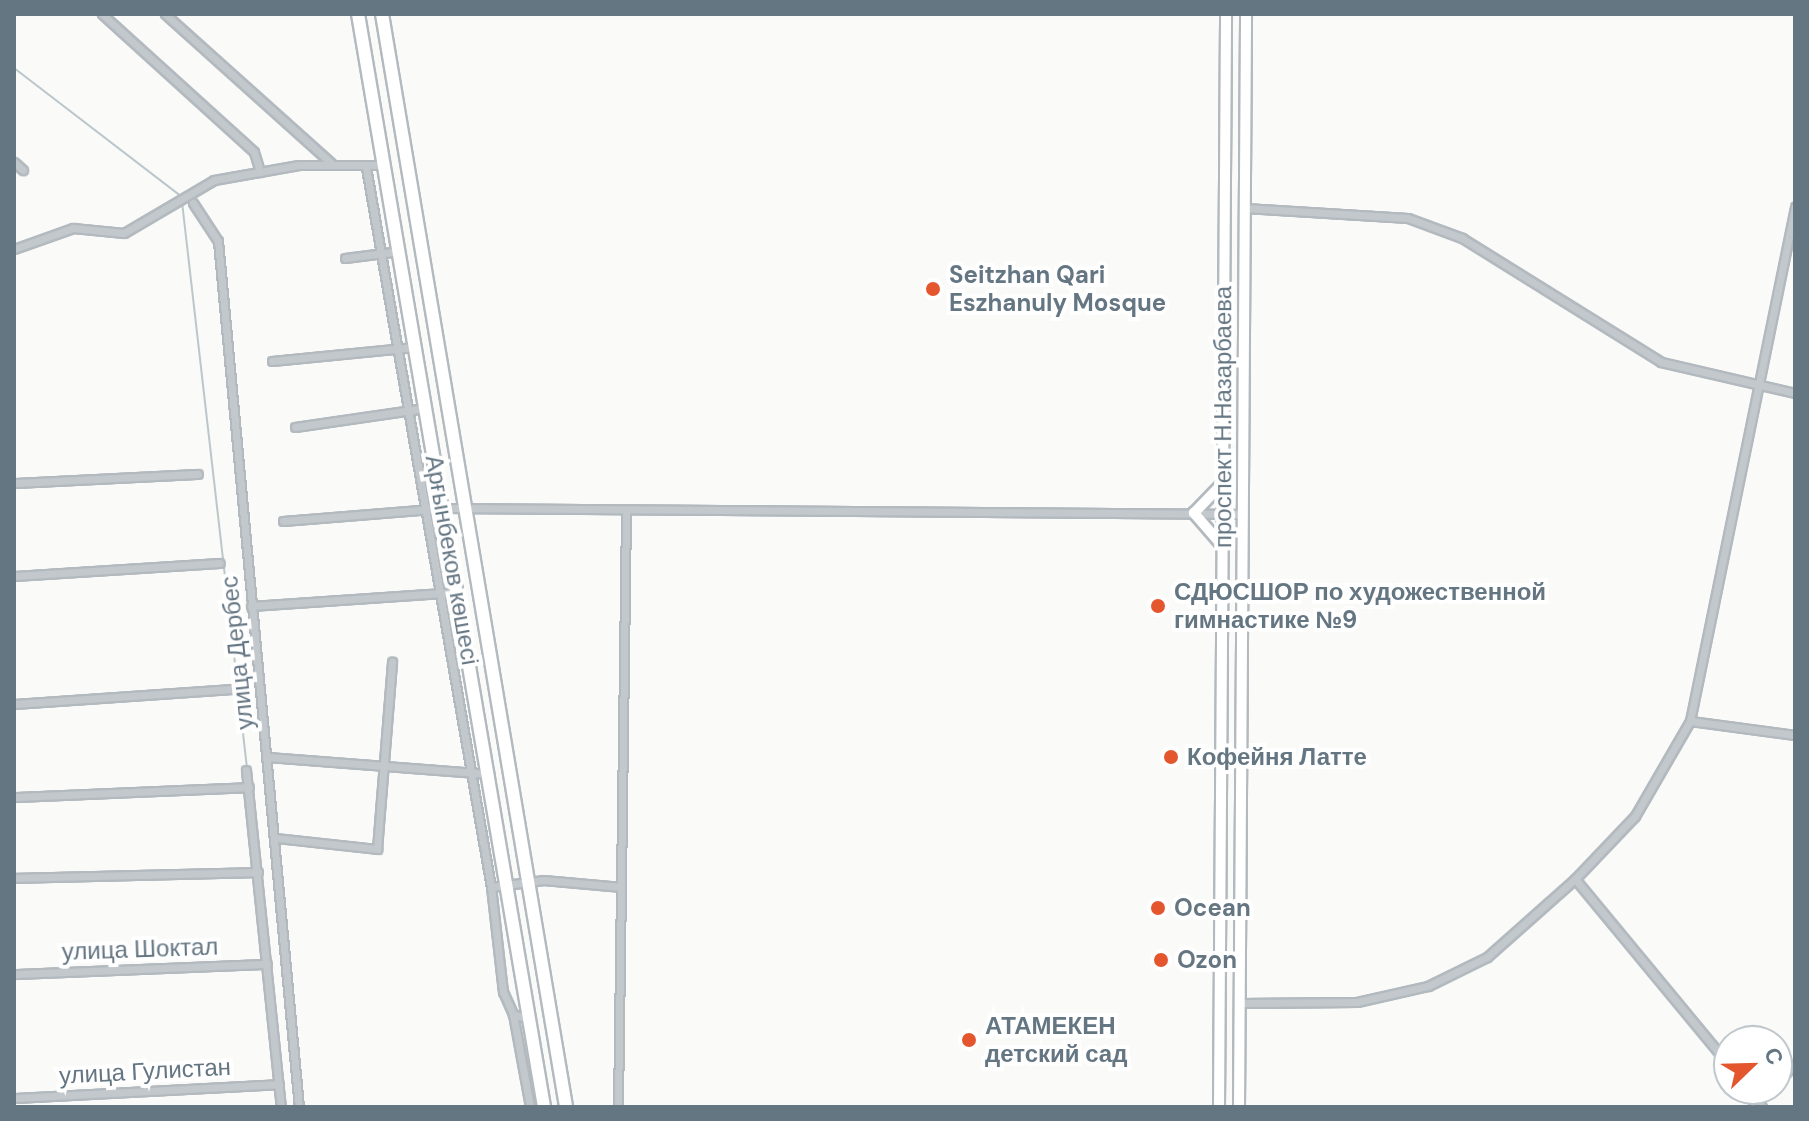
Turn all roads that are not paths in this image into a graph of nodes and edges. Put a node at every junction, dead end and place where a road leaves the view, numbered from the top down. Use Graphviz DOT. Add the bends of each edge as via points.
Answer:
graph roads {
  1 [pos="102,14"];
  2 [pos="165,14"];
  3 [pos="358,14"];
  4 [pos="382,14"];
  5 [pos="1226,14"];
  6 [pos="1246,14"];
  7 [pos="14,162"];
  8 [pos="331,163"];
  9 [pos="386,165"];
  10 [pos="366,167"];
  11 [pos="23,170"];
  12 [pos="260,172"];
  13 [pos="193,203"];
  14 [pos="1795,207"];
  15 [pos="1245,208"];
  16 [pos="14,249"];
  17 [pos="400,251"];
  18 [pos="382,253"];
  19 [pos="345,258"];
  20 [pos="414,347"];
  21 [pos="399,348"];
  22 [pos="272,361"];
  23 [pos="1757,388"];
  24 [pos="1795,393"];
  25 [pos="426,408"];
  26 [pos="411,410"];
  27 [pos="295,427"];
  28 [pos="198,474"];
  29 [pos="14,483"];
  30 [pos="1221,485"];
  31 [pos="444,508"];
  32 [pos="465,508"];
  33 [pos="427,509"];
  34 [pos="626,512"];
  35 [pos="1194,513"];
  36 [pos="1221,513"];
  37 [pos="1244,514"];
  38 [pos="283,521"];
  39 [pos="1222,545"];
  40 [pos="220,563"];
  41 [pos="14,576"];
  42 [pos="458,592"];
  43 [pos="441,598"];
  44 [pos="251,606"];
  45 [pos="392,662"];
  46 [pos="232,689"];
  47 [pos="14,704"];
  48 [pos="1690,721"];
  49 [pos="1795,735"];
  50 [pos="268,757"];
  51 [pos="383,765"];
  52 [pos="246,770"];
  53 [pos="489,774"];
  54 [pos="474,777"];
  55 [pos="249,787"];
  56 [pos="14,797"];
  57 [pos="276,838"];
  58 [pos="258,872"];
  59 [pos="14,878"];
  60 [pos="1575,879"];
  61 [pos="528,881"];
  62 [pos="506,883"];
  63 [pos="491,887"];
  64 [pos="621,887"];
  65 [pos="267,964"];
  66 [pos="14,974"];
  67 [pos="1241,1003"];
  68 [pos="513,1014"];
  69 [pos="529,1019"];
  70 [pos="1713,1046"];
  71 [pos="279,1084"];
  72 [pos="14,1098"];
  73 [pos="281,1107"];
  74 [pos="299,1107"];
  75 [pos="530,1107"];
  76 [pos="544,1107"];
  77 [pos="566,1107"];
  78 [pos="618,1107"];
  79 [pos="1219,1107"];
  80 [pos="1239,1107"];
  1 -- 12 [label="street" via="254,152"];
  2 -- 8 [label="street"];
  3 -- 9 [label="main road, Арғынбеков көшесі"];
  4 -- 32 [label="main road, Арғынбеков көшесі"];
  5 -- 30 [label="main road, проспект Н.Назарбаева"];
  6 -- 15 [label="main road, проспект Н.Назарбаева"];
  7 -- 11 [label="street"];
  8 -- 10 [label="street"];
  8 -- 12 [label="street"];
  9 -- 10 [label="street"];
  9 -- 17 [label="main road, Арғынбеков көшесі"];
  10 -- 18 [label="street"];
  12 -- 16 [label="street" via="187,191 155,221 124,233 73,228"];
  13 -- 44 [label="street, улица Дербес" via="218,241"];
  14 -- 23 [label="street"];
  15 -- 23 [label="street" via="1408,218 1462,238 1661,362"];
  15 -- 37 [label="main road, проспект Н.Назарбаева"];
  17 -- 18 [label="street"];
  17 -- 20 [label="main road, Арғынбеков көшесі"];
  18 -- 19 [label="street"];
  18 -- 21 [label="street"];
  20 -- 21 [label="street"];
  20 -- 25 [label="main road, Арғынбеков көшесі"];
  21 -- 22 [label="street"];
  21 -- 26 [label="street"];
  23 -- 24 [label="street"];
  23 -- 48 [label="street"];
  25 -- 26 [label="street"];
  25 -- 31 [label="main road, Арғынбеков көшесі"];
  26 -- 27 [label="street"];
  26 -- 33 [label="street"];
  28 -- 29 [label="street"];
  30 -- 35 [label="main road"];
  30 -- 36 [label="main road, проспект Н.Назарбаева"];
  31 -- 32 [label="street"];
  31 -- 33 [label="street"];
  31 -- 42 [label="main road, Арғынбеков көшесі"];
  32 -- 34 [label="street"];
  32 -- 61 [label="main road, Арғынбеков көшесі"];
  33 -- 38 [label="street"];
  33 -- 43 [label="street"];
  34 -- 35 [label="street"];
  34 -- 64 [label="street"];
  35 -- 36 [label="street"];
  35 -- 39 [label="main road"];
  36 -- 37 [label="street"];
  36 -- 39 [label="main road, проспект Н.Назарбаева"];
  37 -- 67 [label="main road, проспект Н.Назарбаева"];
  39 -- 79 [label="main road, проспект Н.Назарбаева"];
  40 -- 41 [label="street"];
  42 -- 43 [label="street"];
  42 -- 53 [label="main road, Арғынбеков көшесі"];
  43 -- 44 [label="street"];
  43 -- 54 [label="street"];
  44 -- 50 [label="street, улица Дербес"];
  45 -- 51 [label="street"];
  46 -- 47 [label="street"];
  48 -- 49 [label="street"];
  48 -- 60 [label="street" via="1635,816"];
  50 -- 51 [label="street"];
  50 -- 57 [label="street, улица Дербес"];
  51 -- 54 [label="street"];
  51 -- 57 [label="street" via="377,849"];
  52 -- 55 [label="street"];
  53 -- 54 [label="street"];
  53 -- 62 [label="main road, Арғынбеков көшесі"];
  54 -- 63 [label="street"];
  55 -- 56 [label="street"];
  55 -- 58 [label="street"];
  57 -- 74 [label="street, улица Дербес"];
  58 -- 59 [label="street"];
  58 -- 65 [label="street"];
  60 -- 67 [label="street" via="1487,957 1428,986 1357,1002"];
  60 -- 70 [label="street"];
  61 -- 62 [label="street"];
  61 -- 64 [label="street"];
  61 -- 77 [label="main road, Арғынбеков көшесі"];
  62 -- 63 [label="street"];
  62 -- 69 [label="main road, Арғынбеков көшесі"];
  63 -- 68 [label="street" via="503,992"];
  64 -- 78 [label="street"];
  65 -- 66 [label="street, улица Шоктал"];
  65 -- 71 [label="street"];
  67 -- 80 [label="main road, проспект Н.Назарбаева"];
  68 -- 69 [label="street"];
  68 -- 75 [label="street"];
  69 -- 76 [label="main road, Арғынбеков көшесі"];
  71 -- 72 [label="street, улица Гулистан"];
  71 -- 73 [label="street"];
}
